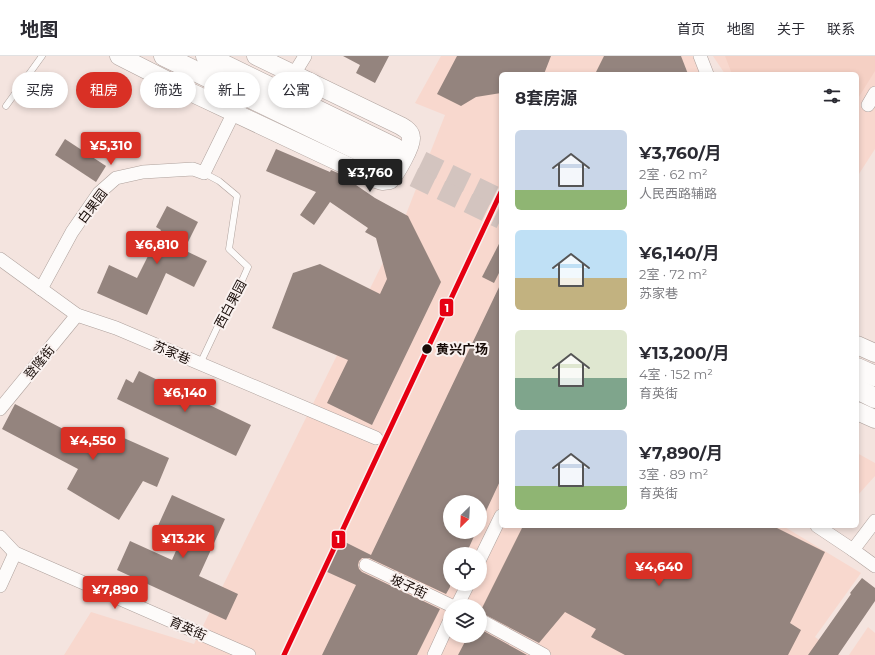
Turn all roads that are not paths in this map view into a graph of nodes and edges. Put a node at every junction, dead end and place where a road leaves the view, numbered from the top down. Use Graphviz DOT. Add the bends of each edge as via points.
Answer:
graph roads {
  1 [pos="42,56"];
  2 [pos="119,56"];
  3 [pos="164,56"];
  4 [pos="206,56"];
  5 [pos="256,56"];
  6 [pos="305,56"];
  7 [pos="700,56"];
  8 [pos="290,72"];
  9 [pos="295,72"];
  10 [pos="705,72"];
  11 [pos="324,88"];
  12 [pos="875,93"];
  13 [pos="868,105"];
  14 [pos="6,106"];
  15 [pos="234,112"];
  16 [pos="204,173"];
  17 [pos="0,259"];
  18 [pos="41,289"];
  19 [pos="77,315"];
  20 [pos="859,346"];
  21 [pos="875,353"];
  22 [pos="200,364"];
  23 [pos="859,369"];
  24 [pos="875,376"];
  25 [pos="859,390"];
  26 [pos="875,398"];
  27 [pos="0,409"];
  28 [pos="859,412"];
  29 [pos="875,419"];
  30 [pos="376,438"];
  31 [pos="499,520"];
  32 [pos="875,521"];
  33 [pos="820,528"];
  34 [pos="0,537"];
  35 [pos="486,547"];
  36 [pos="853,550"];
  37 [pos="15,553"];
  38 [pos="366,565"];
  39 [pos="875,566"];
  40 [pos="0,586"];
  41 [pos="443,602"];
  42 [pos="487,624"];
  43 [pos="443,635"];
  44 [pos="248,655"];
  45 [pos="434,655"];
  46 [pos="544,655"];
  1 -- 14 [label="lane"];
  2 -- 15 [label="street"];
  3 -- 4 [label="main road" via="391,156"];
  5 -- 8 [label="street"];
  6 -- 9 [label="street"];
  7 -- 10 [label="street"];
  11 -- 15 [label="street" via="409,131 410,145 396,174 390,180 373,178"];
  12 -- 13 [label="street"];
  15 -- 16 [label="street"];
  16 -- 18 [label="street, 白果园" via="193,169 142,172 116,178 99,193 72,232"];
  16 -- 22 [label="lane, 西白果园" via="219,181 237,196 229,249 248,267"];
  17 -- 18 [label="street, 苏家巷"];
  18 -- 19 [label="street, 苏家巷"];
  19 -- 22 [label="street, 苏家巷" via="116,328"];
  19 -- 27 [label="street, 登隆街"];
  20 -- 21 [label="street"];
  22 -- 30 [label="street, 苏家巷"];
  23 -- 24 [label="main road"];
  25 -- 26 [label="main road"];
  28 -- 29 [label="street"];
  31 -- 35 [label="street"];
  32 -- 36 [label="street"];
  33 -- 36 [label="street"];
  34 -- 37 [label="street, 育英街"];
  36 -- 39 [label="street"];
  37 -- 40 [label="street"];
  37 -- 44 [label="street, 育英街"];
  38 -- 41 [label="street, 坡子街"];
  42 -- 46 [label="street"];
  43 -- 45 [label="street"];
}
